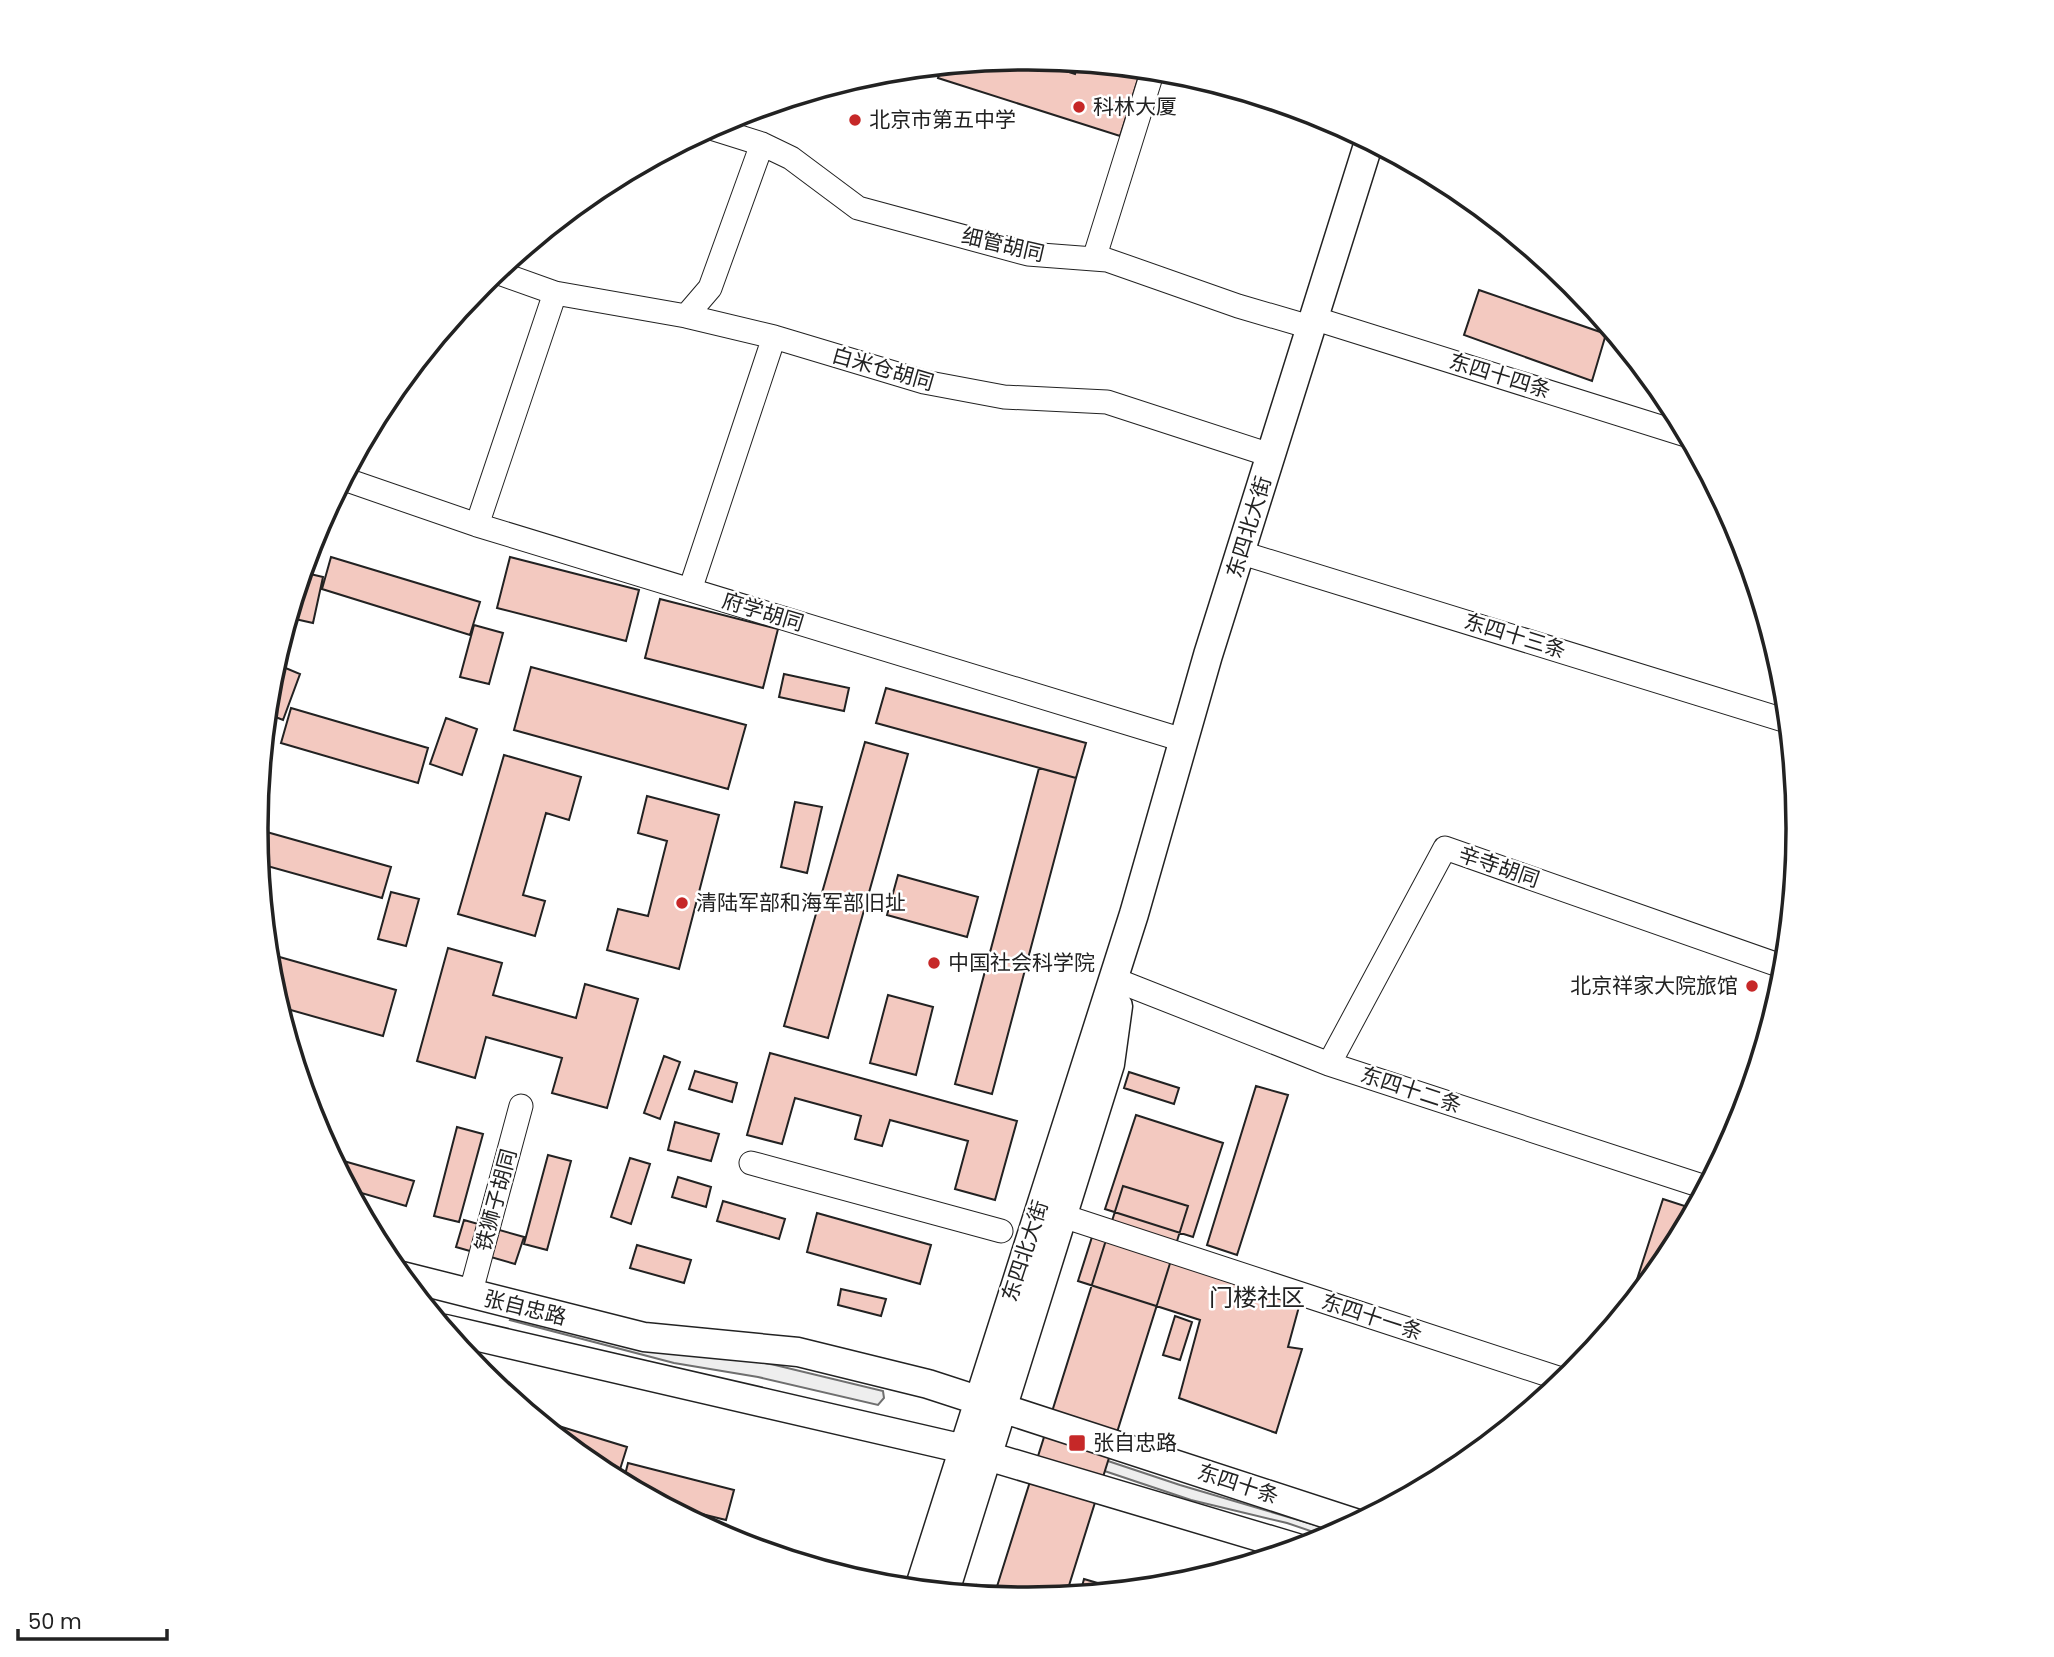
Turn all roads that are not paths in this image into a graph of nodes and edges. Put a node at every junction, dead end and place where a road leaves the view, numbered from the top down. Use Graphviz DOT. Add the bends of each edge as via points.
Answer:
graph roads {
  1 [pos="1150,80"];
  2 [pos="726,133"];
  3 [pos="762,144"];
  4 [pos="1366,150"];
  5 [pos="1094,259"];
  6 [pos="508,276"];
  7 [pos="555,293"];
  8 [pos="687,316"];
  9 [pos="1312,322"];
  10 [pos="774,337"];
  11 [pos="1673,431"];
  12 [pos="1270,455"];
  13 [pos="353,482"];
  14 [pos="477,525"];
  15 [pos="1242,553"];
  16 [pos="690,590"];
  17 [pos="1777,718"];
  18 [pos="1182,740"];
  19 [pos="1134,914"];
  20 [pos="1773,963"];
  21 [pos="1121,982"];
  22 [pos="1329,1063"];
  23 [pos="521,1106"];
  24 [pos="751,1163"];
  25 [pos="1696,1184"];
  26 [pos="1060,1215"];
  27 [pos="1001,1231"];
  28 [pos="418,1281"];
  29 [pos="470,1295"];
  30 [pos="460,1333"];
  31 [pos="1551,1376"];
  32 [pos="990,1404"];
  33 [pos="975,1452"];
  34 [pos="1341,1518"];
  35 [pos="1281,1543"];
  36 [pos="923,1580"];
  37 [pos="947,1583"];
  1 -- 5 [label="street"];
  2 -- 3 [label="street, 细管胡同"];
  3 -- 5 [label="street, 细管胡同" via="791,158 858,208 1028,254"];
  3 -- 8 [label="street" via="710,288"];
  4 -- 9 [label="main road, 东四北大街"];
  5 -- 9 [label="street, 细管胡同" via="1238,306"];
  6 -- 7 [label="street, 白米仓胡同"];
  7 -- 8 [label="street, 白米仓胡同"];
  7 -- 14 [label="street"];
  8 -- 10 [label="street, 白米仓胡同"];
  9 -- 11 [label="street, 东四十四条"];
  9 -- 12 [label="main road, 东四北大街"];
  10 -- 12 [label="street, 白米仓胡同" via="924,382 1004,397 1107,402"];
  10 -- 16 [label="street"];
  12 -- 15 [label="main road, 东四北大街"];
  13 -- 14 [label="street, 府学胡同"];
  14 -- 16 [label="street, 府学胡同"];
  15 -- 17 [label="street, 东四十三条"];
  15 -- 18 [label="main road, 东四北大街"];
  16 -- 18 [label="street, 府学胡同"];
  18 -- 19 [label="main road, 东四北大街"];
  19 -- 21 [label="main road, 东四北大街"];
  19 -- 32 [label="main road, 东四北大街"];
  20 -- 22 [label="street, 辛寺胡同" via="1445,848"];
  21 -- 22 [label="street, 东四十二条"];
  21 -- 26 [label="main road, 东四北大街" via="1110,1064"];
  22 -- 25 [label="street, 东四十二条"];
  23 -- 29 [label="street, 铁狮子胡同"];
  24 -- 27 [label="street"];
  26 -- 31 [label="street, 东四十一条"];
  26 -- 32 [label="main road, 东四北大街"];
  28 -- 29 [label="main road, 张自忠路"];
  29 -- 32 [label="main road, 张自忠路" via="643,1337 798,1352"];
  30 -- 33 [label="main road, 张自忠路"];
  32 -- 33 [label="main road, 东四北大街"];
  32 -- 34 [label="main road, 东四十条"];
  33 -- 35 [label="main road, 东四十条"];
  33 -- 36 [label="main road, 东四北大街"];
  33 -- 37 [label="main road, 东四北大街"];
}
